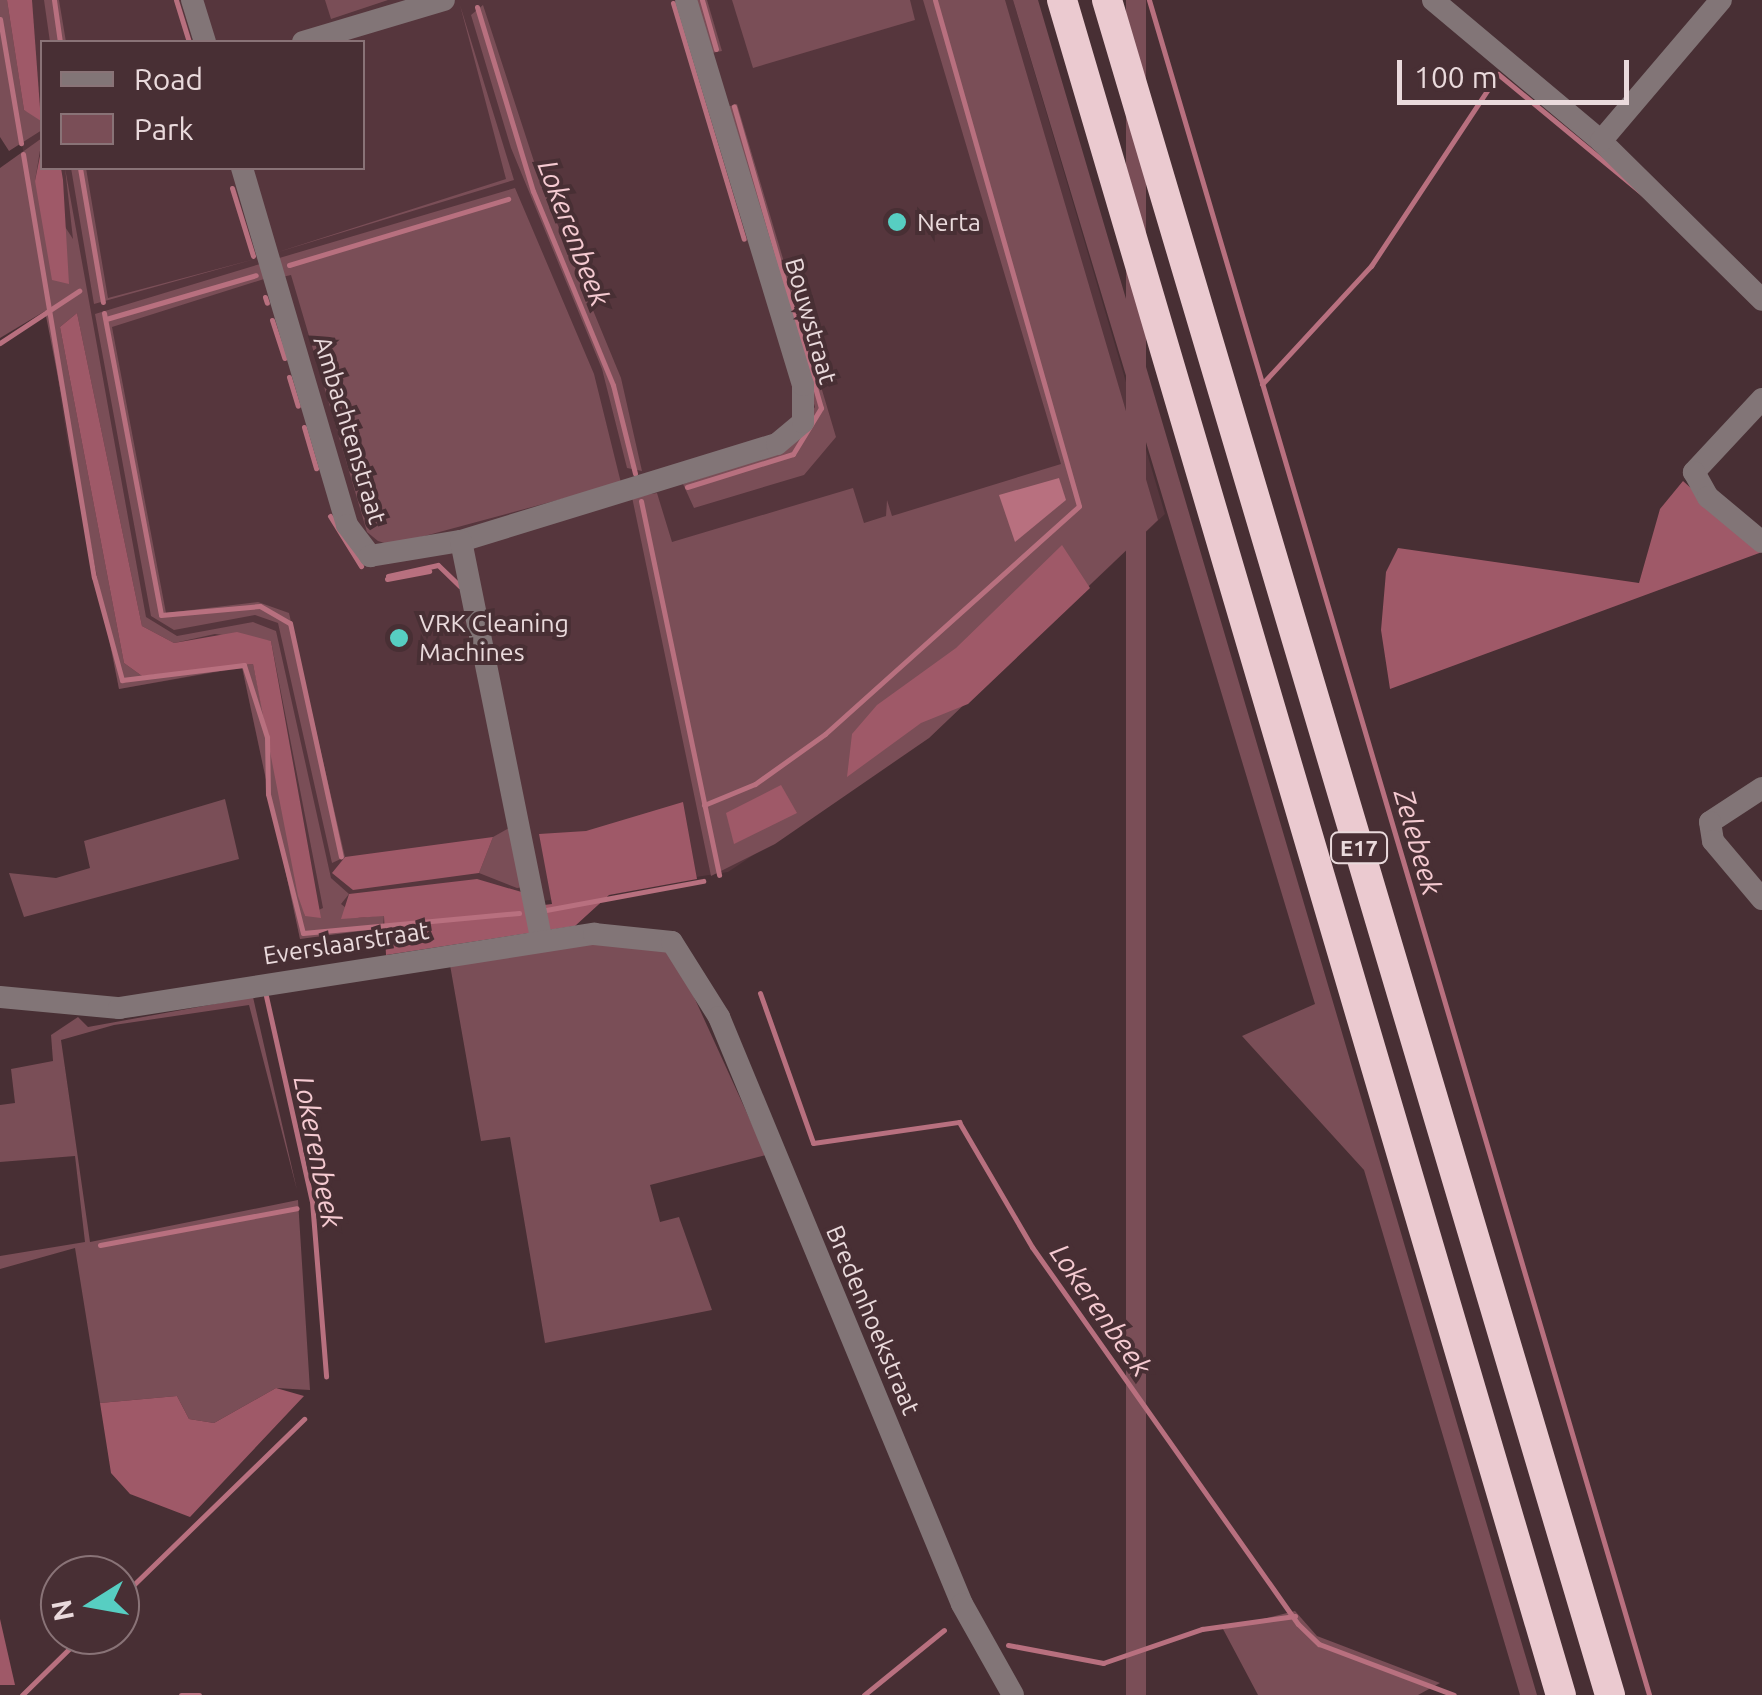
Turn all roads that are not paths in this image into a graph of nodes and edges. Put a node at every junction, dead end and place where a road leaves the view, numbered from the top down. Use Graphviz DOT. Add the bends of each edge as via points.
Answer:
graph roads {
  1 [pos="192,0"];
  2 [pos="444,0"];
  3 [pos="686,0"];
  4 [pos="1062,0"];
  5 [pos="1107,0"];
  6 [pos="1433,0"];
  7 [pos="1722,0"];
  8 [pos="204,40"];
  9 [pos="310,40"];
  10 [pos="1601,142"];
  11 [pos="243,170"];
  12 [pos="1762,300"];
  13 [pos="1762,400"];
  14 [pos="461,542"];
  15 [pos="1762,542"];
  16 [pos="1762,788"];
  17 [pos="1762,900"];
  18 [pos="542,941"];
  19 [pos="692,961"];
  20 [pos="0,996"];
  21 [pos="1013,1695"];
  22 [pos="1561,1695"];
  23 [pos="1610,1695"];
  1 -- 8 [label="street"];
  2 -- 9 [label="street"];
  3 -- 14 [label="street, Bouwstraat" via="803,385 802,422 777,444"];
  4 -- 22 [label="highway, E17"];
  5 -- 23 [label="highway, E17"];
  6 -- 10 [label="street"];
  7 -- 10 [label="street"];
  10 -- 12 [label="street"];
  11 -- 14 [label="street, Ambachtenstraat" via="352,538 384,560"];
  13 -- 15 [label="street" via="1694,472 1708,497"];
  14 -- 18 [label="street"];
  16 -- 17 [label="street" via="1710,822 1713,840"];
  18 -- 19 [label="street, Everslaarstraat" via="652,934"];
  18 -- 20 [label="street, Everslaarstraat" via="118,1008"];
  19 -- 21 [label="street, Bredenhoekstraat" via="962,1604"];
}
